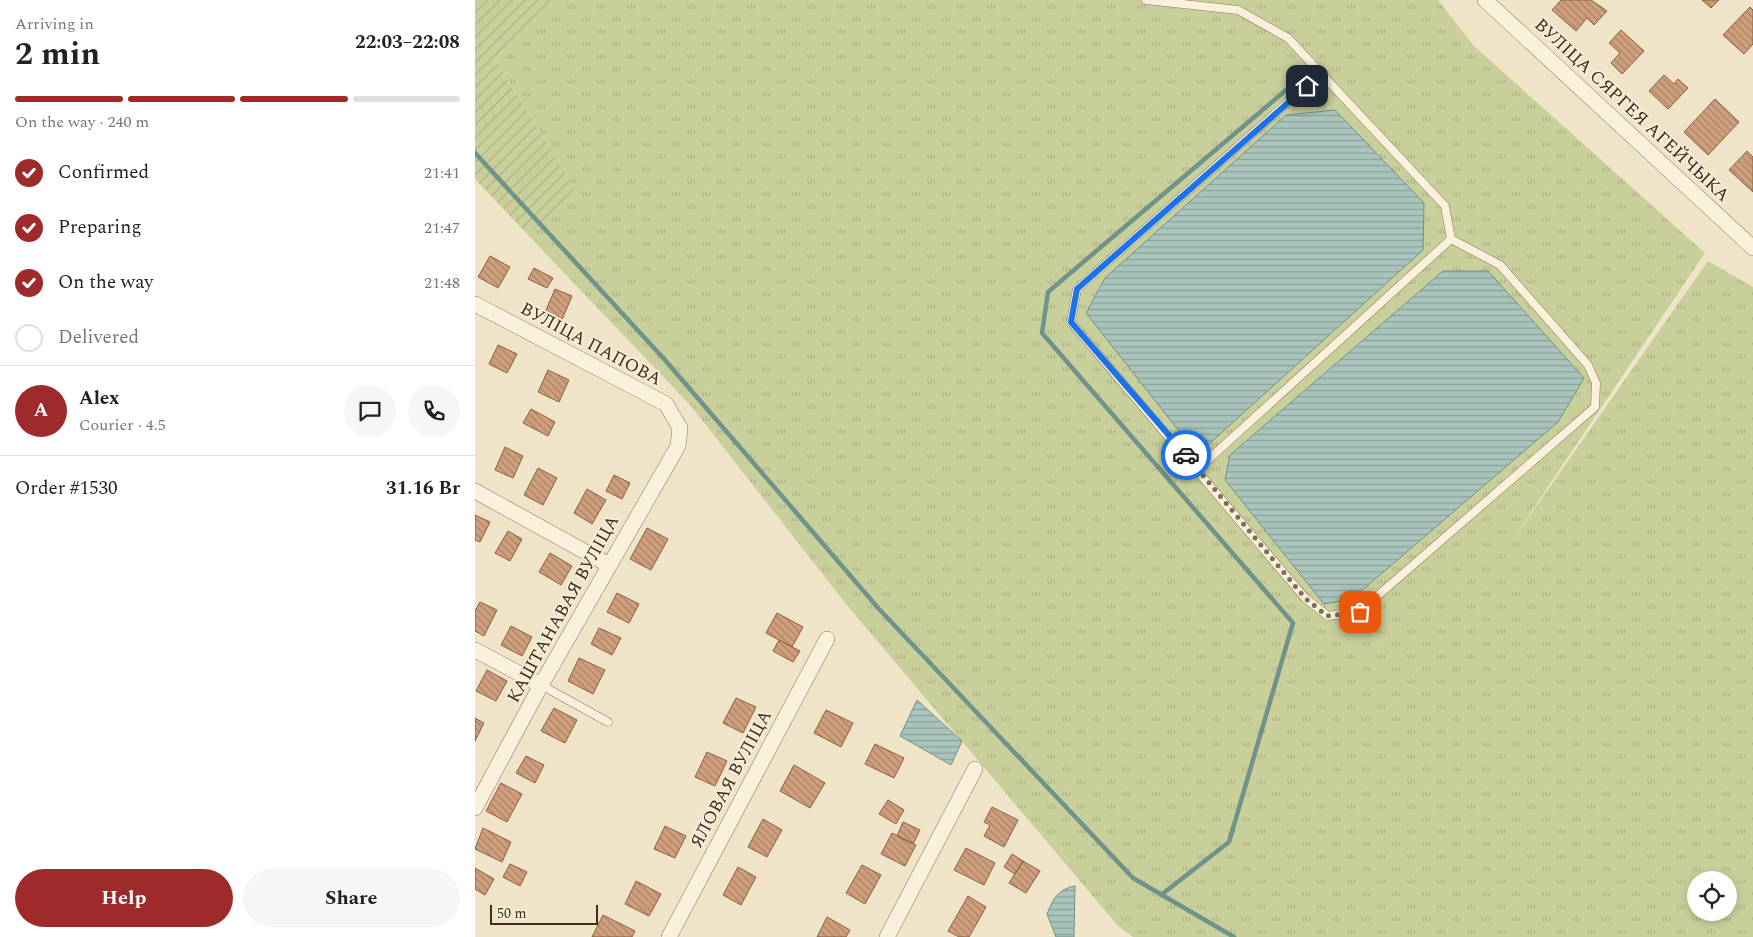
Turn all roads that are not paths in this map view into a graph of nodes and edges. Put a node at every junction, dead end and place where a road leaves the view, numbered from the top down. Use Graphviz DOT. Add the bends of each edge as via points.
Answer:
graph roads {
  1 [pos="1146,0"];
  2 [pos="1485,0"];
  3 [pos="1321,74"];
  4 [pos="1451,238"];
  5 [pos="1753,248"];
  6 [pos="475,304"];
  7 [pos="680,428"];
  8 [pos="1198,469"];
  9 [pos="475,491"];
  10 [pos="609,565"];
  11 [pos="827,639"];
  12 [pos="475,650"];
  13 [pos="541,685"];
  14 [pos="608,722"];
  15 [pos="975,769"];
  16 [pos="475,808"];
  17 [pos="669,937"];
  18 [pos="887,937"];
  1 -- 3 [label="lane" via="1237,10 1288,38"];
  2 -- 5 [label="street, ВУЛІЦА СЯРГЕЯ АГЕЙЧЫКА"];
  3 -- 4 [label="lane" via="1445,206"];
  3 -- 8 [label="lane" via="1077,289 1071,322"];
  4 -- 8 [label="lane"];
  4 -- 8 [label="lane" via="1500,265 1587,365 1596,383 1595,407 1360,612 1327,616 1305,598"];
  6 -- 7 [label="street, ВУЛІЦА ПАПОВА" via="666,404"];
  7 -- 10 [label="street, КАШТАНАВАЯ ВУЛІЦА" via="678,446"];
  9 -- 10 [label="street"];
  10 -- 13 [label="street, КАШТАНАВАЯ ВУЛІЦА"];
  11 -- 17 [label="street, ЯЛОВАЯ ВУЛІЦА"];
  12 -- 13 [label="street"];
  13 -- 14 [label="lane"];
  13 -- 16 [label="street, КАШТАНАВАЯ ВУЛІЦА"];
  15 -- 18 [label="street"];
}
